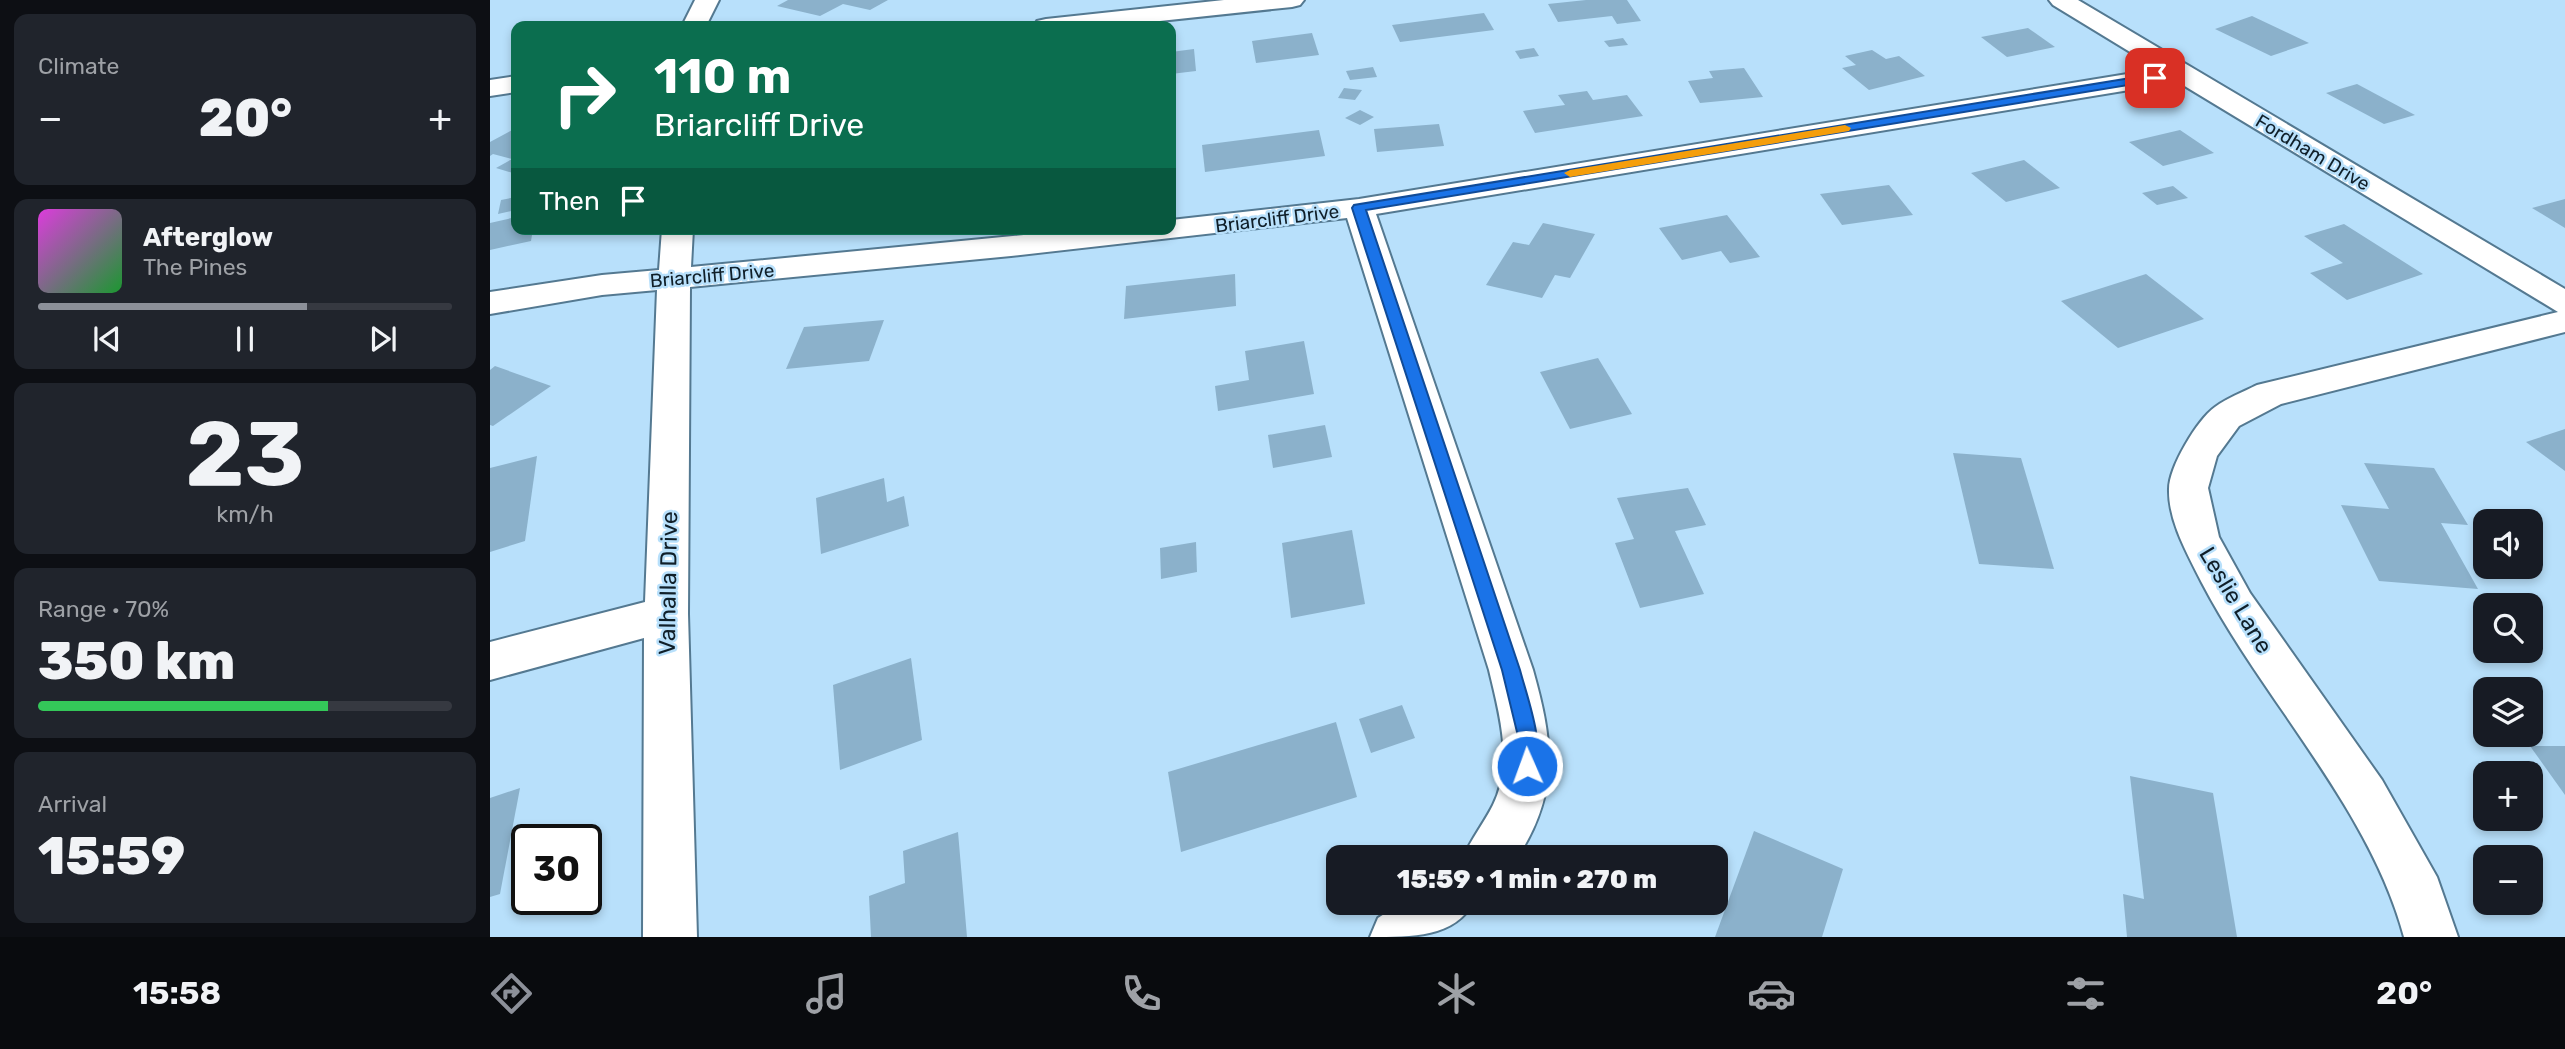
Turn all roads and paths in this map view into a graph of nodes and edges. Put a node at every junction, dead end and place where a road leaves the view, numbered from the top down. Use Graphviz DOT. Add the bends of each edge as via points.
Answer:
graph roads {
  1 [pos="707,0"];
  2 [pos="1292,0"];
  3 [pos="2061,0"];
  4 [pos="696,21"];
  5 [pos="1093,21"];
  6 [pos="2182,73"];
  7 [pos="511,85"];
  8 [pos="490,89"];
  9 [pos="1359,208"];
  10 [pos="1176,229"];
  11 [pos="678,235"];
  12 [pos="1118,235"];
  13 [pos="674,278"];
  14 [pos="490,303"];
  15 [pos="2565,303"];
  16 [pos="2565,321"];
  17 [pos="666,614"];
  18 [pos="490,661"];
  19 [pos="1497,845"];
  20 [pos="1429,915"];
  21 [pos="670,937"];
  22 [pos="1396,937"];
  23 [pos="2431,937"];
  1 -- 4 [label="street"];
  2 -- 5 [label="street"];
  3 -- 6 [label="street, Fordham Drive"];
  6 -- 9 [label="street, Briarcliff Drive"];
  6 -- 15 [label="street, Fordham Drive"];
  7 -- 8 [label="street"];
  9 -- 10 [label="street, Briarcliff Drive"];
  9 -- 19 [label="street" via="1511,670 1526,732 1523,797"];
  11 -- 13 [label="street, Valhalla Drive"];
  12 -- 13 [label="street, Briarcliff Drive"];
  13 -- 14 [label="street, Briarcliff Drive"];
  13 -- 17 [label="street, Valhalla Drive"];
  16 -- 23 [label="street, Leslie Lane" via="2270,394 2226,417 2199,453 2188,488 2199,538 2235,605 2365,796 2419,895"];
  17 -- 18 [label="street"];
  17 -- 21 [label="street, Valhalla Drive"];
  20 -- 22 [label="street"];
}
